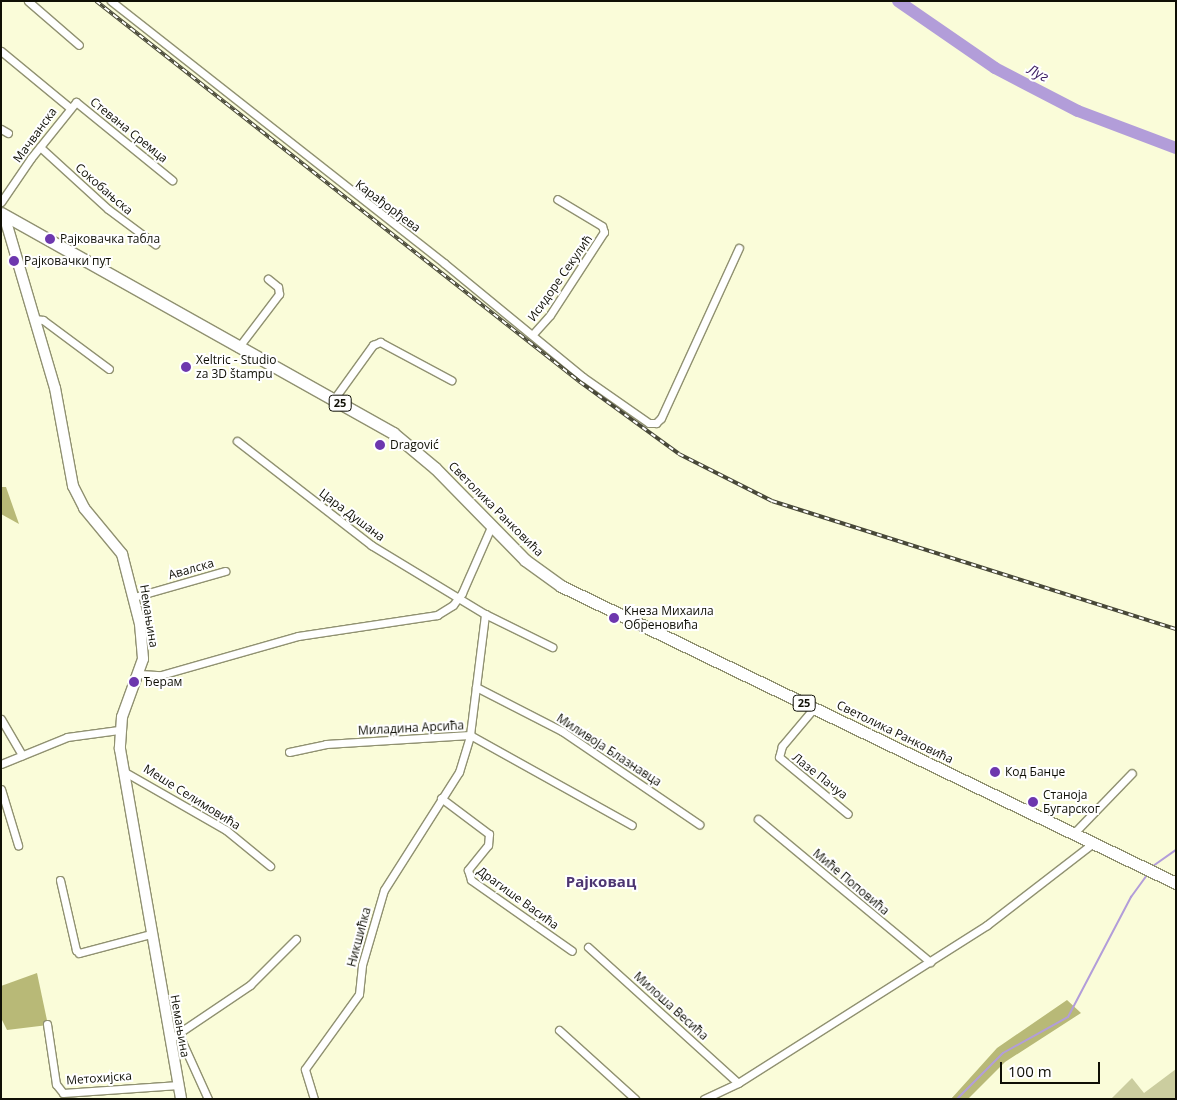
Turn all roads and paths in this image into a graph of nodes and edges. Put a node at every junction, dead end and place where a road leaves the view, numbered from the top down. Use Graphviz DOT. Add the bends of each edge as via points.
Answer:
graph roads {
  1 [pos="28,1"];
  2 [pos="112,1"];
  3 [pos="78,45"];
  4 [pos="1,51"];
  5 [pos="70,107"];
  6 [pos="1,129"];
  7 [pos="8,133"];
  8 [pos="40,146"];
  9 [pos="172,180"];
  10 [pos="556,199"];
  11 [pos="1,202"];
  12 [pos="3,214"];
  13 [pos="155,244"];
  14 [pos="739,248"];
  15 [pos="268,279"];
  16 [pos="34,319"];
  17 [pos="533,334"];
  18 [pos="238,348"];
  19 [pos="109,370"];
  20 [pos="451,380"];
  21 [pos="334,399"];
  22 [pos="237,441"];
  23 [pos="491,527"];
  24 [pos="225,571"];
  25 [pos="134,596"];
  26 [pos="459,598"];
  27 [pos="485,614"];
  28 [pos="552,647"];
  29 [pos="139,674"];
  30 [pos="476,687"];
  31 [pos="814,708"];
  32 [pos="1,719"];
  33 [pos="119,730"];
  34 [pos="470,735"];
  35 [pos="289,752"];
  36 [pos="22,755"];
  37 [pos="1,764"];
  38 [pos="123,771"];
  39 [pos="1132,773"];
  40 [pos="1,789"];
  41 [pos="441,798"];
  42 [pos="848,814"];
  43 [pos="758,819"];
  44 [pos="699,824"];
  45 [pos="632,826"];
  46 [pos="1074,833"];
  47 [pos="1093,842"];
  48 [pos="18,845"];
  49 [pos="270,866"];
  50 [pos="60,880"];
  51 [pos="1176,883"];
  52 [pos="151,934"];
  53 [pos="296,939"];
  54 [pos="588,946"];
  55 [pos="572,951"];
  56 [pos="930,962"];
  57 [pos="47,1024"];
  58 [pos="559,1030"];
  59 [pos="175,1037"];
  60 [pos="738,1083"];
  61 [pos="178,1086"];
  62 [pos="181,1099"];
  63 [pos="208,1099"];
  64 [pos="314,1099"];
  65 [pos="635,1099"];
  66 [pos="704,1099"];
  1 -- 3 [label="street"];
  2 -- 17 [label="street, Карађорђева"];
  4 -- 5 [label="street, Стевана Сремца"];
  5 -- 8 [label="street, Мачванска"];
  5 -- 9 [label="street, Стевана Сремца" via="76,102"];
  6 -- 7 [label="street"];
  8 -- 11 [label="street, Мачванска"];
  8 -- 13 [label="street, Сокобањска" via="108,208"];
  10 -- 17 [label="street, Исидоре Секулић" via="602,226 604,232 550,315"];
  12 -- 16 [label="street, Немањина"];
  12 -- 18 [label="main road, Светолика Ранковића / 25"];
  14 -- 17 [label="street, Карађорђева" via="661,418 654,424 606,394"];
  15 -- 18 [label="street" via="278,287 279,294"];
  16 -- 19 [label="street" via="43,320"];
  16 -- 25 [label="street, Немањина" via="63,419 72,486 84,508 122,554"];
  18 -- 21 [label="main road, Светолика Ранковића / 25"];
  20 -- 21 [label="street" via="380,342 373,345"];
  21 -- 23 [label="main road, Светолика Ранковића / 25" via="412,447"];
  22 -- 26 [label="street, Цара Душана" via="371,545"];
  23 -- 26 [label="street"];
  23 -- 31 [label="main road, Светолика Ранковића / 25" via="525,560 561,586"];
  24 -- 25 [label="street, Авалска"];
  25 -- 29 [label="street, Немањина" via="143,649"];
  26 -- 27 [label="street, Цара Душана"];
  26 -- 29 [label="street" via="448,609 428,618 298,636 166,674"];
  27 -- 28 [label="street, Цара Душана"];
  27 -- 30 [label="street"];
  29 -- 33 [label="street, Немањина"];
  30 -- 34 [label="street"];
  30 -- 44 [label="street, Миливоја Блазнавца" via="562,731"];
  31 -- 42 [label="street, Лазе Пачуа" via="782,746 779,757"];
  31 -- 46 [label="main road, Светолика Ранковића / 25"];
  32 -- 36 [label="street"];
  33 -- 36 [label="street" via="74,735"];
  33 -- 38 [label="street, Немањина"];
  34 -- 35 [label="street, Миладина Арсића" via="326,744"];
  34 -- 41 [label="street" via="459,772"];
  34 -- 45 [label="street, Миладина Арсића"];
  36 -- 37 [label="street"];
  38 -- 49 [label="street, Меше Селимовића" via="226,830"];
  38 -- 52 [label="street, Немањина"];
  39 -- 46 [label="street"];
  40 -- 48 [label="street"];
  41 -- 55 [label="street, Драгише Васића" via="489,834 488,845 468,870 471,880"];
  41 -- 64 [label="street, Никшићка" via="402,858 378,905 361,969 359,994 306,1069"];
  43 -- 56 [label="street, Миће Поповића"];
  46 -- 47 [label="main road, Светолика Ранковића / 25"];
  47 -- 51 [label="main road, Светолика Ранковића / 25"];
  47 -- 56 [label="street" via="1013,906"];
  50 -- 52 [label="street" via="79,953"];
  52 -- 59 [label="street, Немањина"];
  53 -- 59 [label="street" via="250,985"];
  54 -- 60 [label="street, Милоша Весића"];
  56 -- 60 [label="street"];
  57 -- 61 [label="street, Метохијска" via="56,1084 63,1093"];
  58 -- 65 [label="street"];
  59 -- 61 [label="street, Немањина"];
  59 -- 63 [label="street"];
  60 -- 66 [label="street"];
  61 -- 62 [label="street, Немањина"];
}
